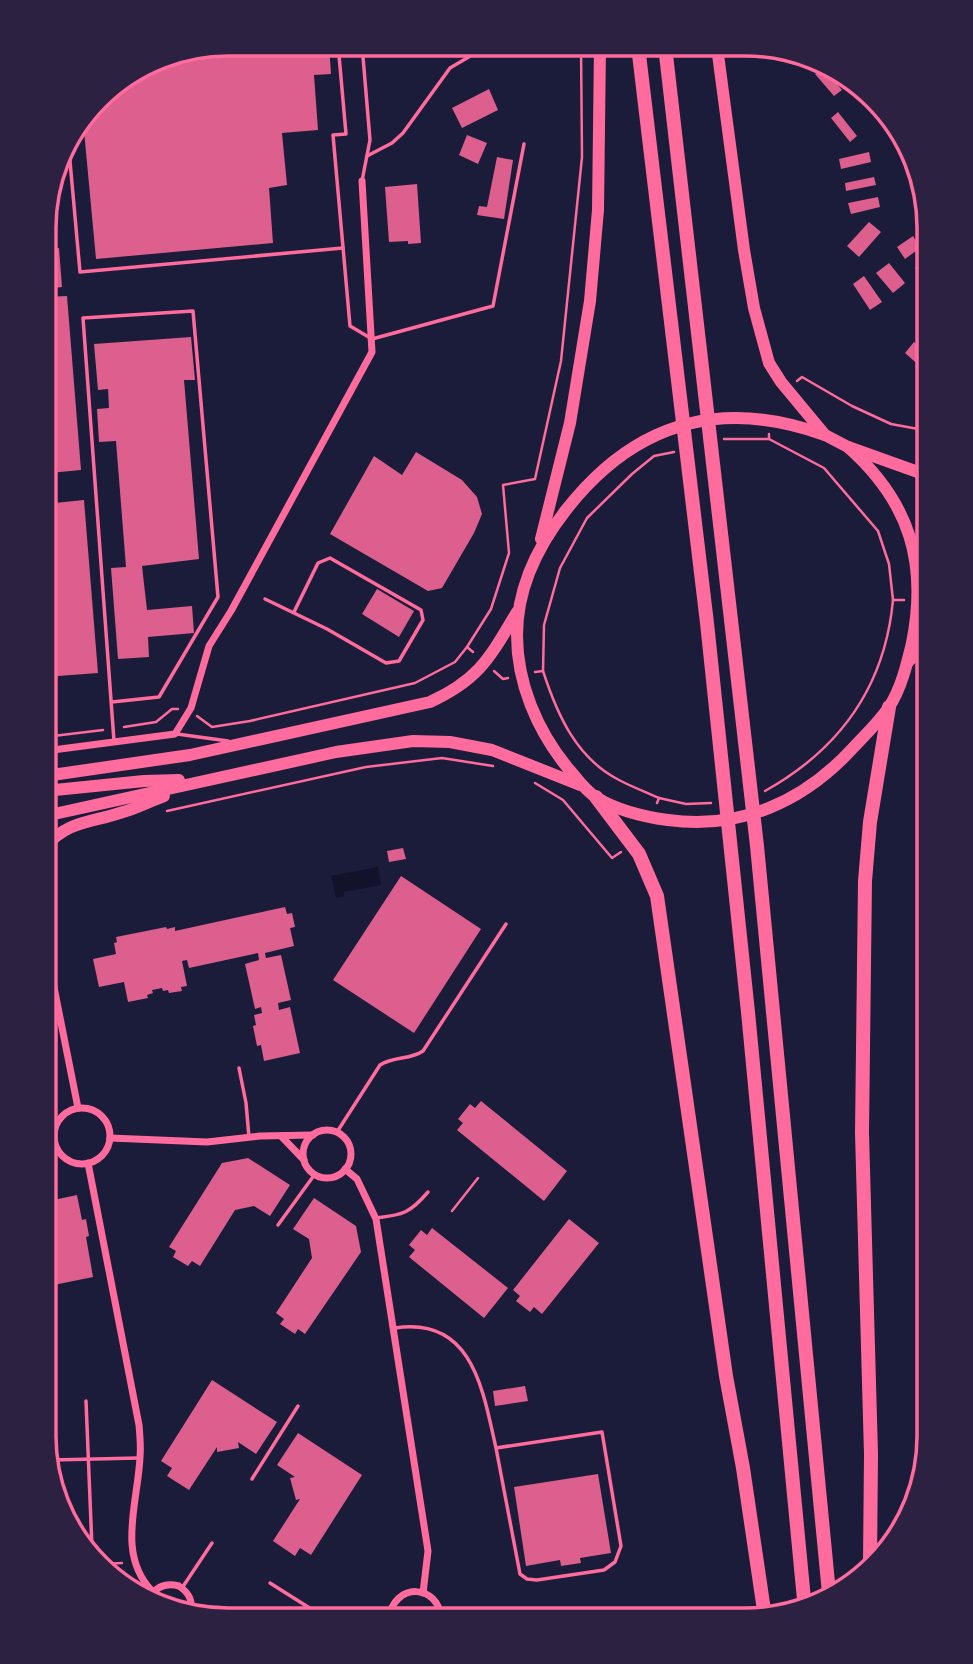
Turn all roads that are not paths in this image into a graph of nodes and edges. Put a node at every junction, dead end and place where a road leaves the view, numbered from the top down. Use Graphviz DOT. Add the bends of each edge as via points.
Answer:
graph roads {
  1 [pos="339,56"];
  2 [pos="363,56"];
  3 [pos="470,56"];
  4 [pos="600,56"];
  5 [pos="639,56"];
  6 [pos="666,56"];
  7 [pos="718,56"];
  8 [pos="524,144"];
  9 [pos="367,156"];
  10 [pos="70,161"];
  11 [pos="362,181"];
  12 [pos="343,248"];
  13 [pos="372,340"];
  14 [pos="825,435"];
  15 [pos="848,447"];
  16 [pos="917,472"];
  17 [pos="538,550"];
  18 [pos="917,584"];
  19 [pos="265,599"];
  20 [pos="917,607"];
  21 [pos="517,611"];
  22 [pos="294,612"];
  23 [pos="917,653"];
  24 [pos="908,663"];
  25 [pos="112,702"];
  26 [pos="889,707"];
  27 [pos="175,734"];
  28 [pos="114,743"];
  29 [pos="242,744"];
  30 [pos="56,750"];
  31 [pos="56,775"];
  32 [pos="207,780"];
  33 [pos="584,787"];
  34 [pos="56,790"];
  35 [pos="596,797"];
  36 [pos="56,813"];
  37 [pos="56,834"];
  38 [pos="506,924"];
  39 [pos="56,982"];
  40 [pos="239,1068"];
  41 [pos="78,1108"];
  42 [pos="56,1126"];
  43 [pos="337,1132"];
  44 [pos="313,1135"];
  45 [pos="281,1136"];
  46 [pos="249,1137"];
  47 [pos="110,1138"];
  48 [pos="56,1147"];
  49 [pos="304,1160"];
  50 [pos="88,1163"];
  51 [pos="345,1169"];
  52 [pos="315,1174"];
  53 [pos="428,1192"];
  54 [pos="376,1218"];
  55 [pos="278,1225"];
  56 [pos="393,1329"];
  57 [pos="86,1401"];
  58 [pos="298,1406"];
  59 [pos="496,1448"];
  60 [pos="140,1458"];
  61 [pos="88,1459"];
  62 [pos="58,1460"];
  63 [pos="252,1479"];
  64 [pos="92,1540"];
  65 [pos="212,1543"];
  66 [pos="870,1554"];
  67 [pos="270,1583"];
  68 [pos="828,1586"];
  69 [pos="148,1588"];
  70 [pos="182,1588"];
  71 [pos="155,1592"];
  72 [pos="423,1593"];
  73 [pos="804,1598"];
  74 [pos="192,1604"];
  75 [pos="764,1607"];
  76 [pos="310,1608"];
  77 [pos="392,1608"];
  78 [pos="438,1608"];
  1 -- 12 [label="lane" via="346,134 333,135"];
  2 -- 9 [label="lane" via="370,140"];
  3 -- 9 [label="lane" via="441,78 403,133"];
  4 -- 17 [label="highway" via="598,210 590,301 570,424"];
  5 -- 73 [label="highway" via="689,456 750,1025"];
  6 -- 68 [label="highway" via="752,788"];
  7 -- 14 [label="highway" via="744,250 762,340 781,382"];
  8 -- 13 [label="lane" via="493,306"];
  9 -- 11 [label="lane"];
  10 -- 12 [label="lane" via="80,272"];
  11 -- 13 [label="street"];
  12 -- 13 [label="lane" via="350,326"];
  13 -- 27 [label="street" via="372,352 209,646 189,711"];
  14 -- 15 [label="highway"];
  14 -- 17 [label="highway" via="770,419 735,417 682,425 656,435 608,464 557,521"];
  15 -- 16 [label="highway"];
  15 -- 18 [label="highway" via="871,467 901,514 911,539"];
  17 -- 21 [label="highway"];
  19 -- 22 [label="lane"];
  20 -- 24 [label="highway"];
  21 -- 29 [label="highway" via="486,663 462,684 430,702"];
  21 -- 33 [label="highway" via="522,675 533,711 559,758"];
  22 -- 22 [label="lane" via="318,563 330,558 421,610 423,620 399,661 386,663"];
  23 -- 24 [label="highway"];
  24 -- 26 [label="highway"];
  25 -- 25 [label="lane" via="83,318 193,312 218,597 159,697"];
  25 -- 28 [label="lane"];
  26 -- 35 [label="highway" via="838,764 810,786 740,819 709,823 654,818"];
  26 -- 66 [label="highway" via="865,881 862,1133"];
  27 -- 28 [label="street"];
  27 -- 29 [label="lane"];
  28 -- 30 [label="street"];
  29 -- 31 [label="highway"];
  32 -- 33 [label="highway" via="336,752 413,741 492,750"];
  32 -- 34 [label="highway"];
  32 -- 36 [label="highway"];
  32 -- 37 [label="highway"];
  33 -- 35 [label="highway"];
  35 -- 75 [label="highway" via="633,845 657,896"];
  38 -- 43 [label="lane" via="423,1051 380,1065"];
  39 -- 41 [label="street"];
  40 -- 46 [label="lane"];
  41 -- 42 [label="street" via="70,1110"];
  41 -- 47 [label="street" via="101,1115"];
  43 -- 44 [label="street"];
  43 -- 51 [label="street" via="350,1148"];
  44 -- 45 [label="street"];
  44 -- 49 [label="street" via="305,1144"];
  45 -- 46 [label="street"];
  45 -- 49 [label="street"];
  46 -- 47 [label="street" via="207,1142"];
  47 -- 50 [label="street" via="103,1154"];
  48 -- 50 [label="street" via="71,1162"];
  49 -- 52 [label="street"];
  50 -- 60 [label="street" via="134,1396"];
  51 -- 52 [label="street" via="326,1178"];
  51 -- 54 [label="street" via="357,1179"];
  52 -- 55 [label="lane"];
  53 -- 54 [label="lane" via="412,1210"];
  54 -- 56 [label="street"];
  56 -- 59 [label="lane" via="430,1330 466,1354 480,1381"];
  56 -- 72 [label="street" via="428,1551"];
  57 -- 61 [label="lane"];
  58 -- 63 [label="lane"];
  59 -- 59 [label="lane" via="602,1432 621,1546 615,1562 604,1570 537,1580 520,1574"];
  60 -- 61 [label="lane"];
  60 -- 69 [label="street" via="132,1540 139,1573"];
  61 -- 62 [label="lane"];
  61 -- 64 [label="lane"];
  65 -- 70 [label="lane"];
  67 -- 76 [label="lane"];
  70 -- 71 [label="street" via="164,1585"];
  70 -- 74 [label="street"];
  72 -- 77 [label="street" via="399,1597"];
  72 -- 78 [label="street"];
}
